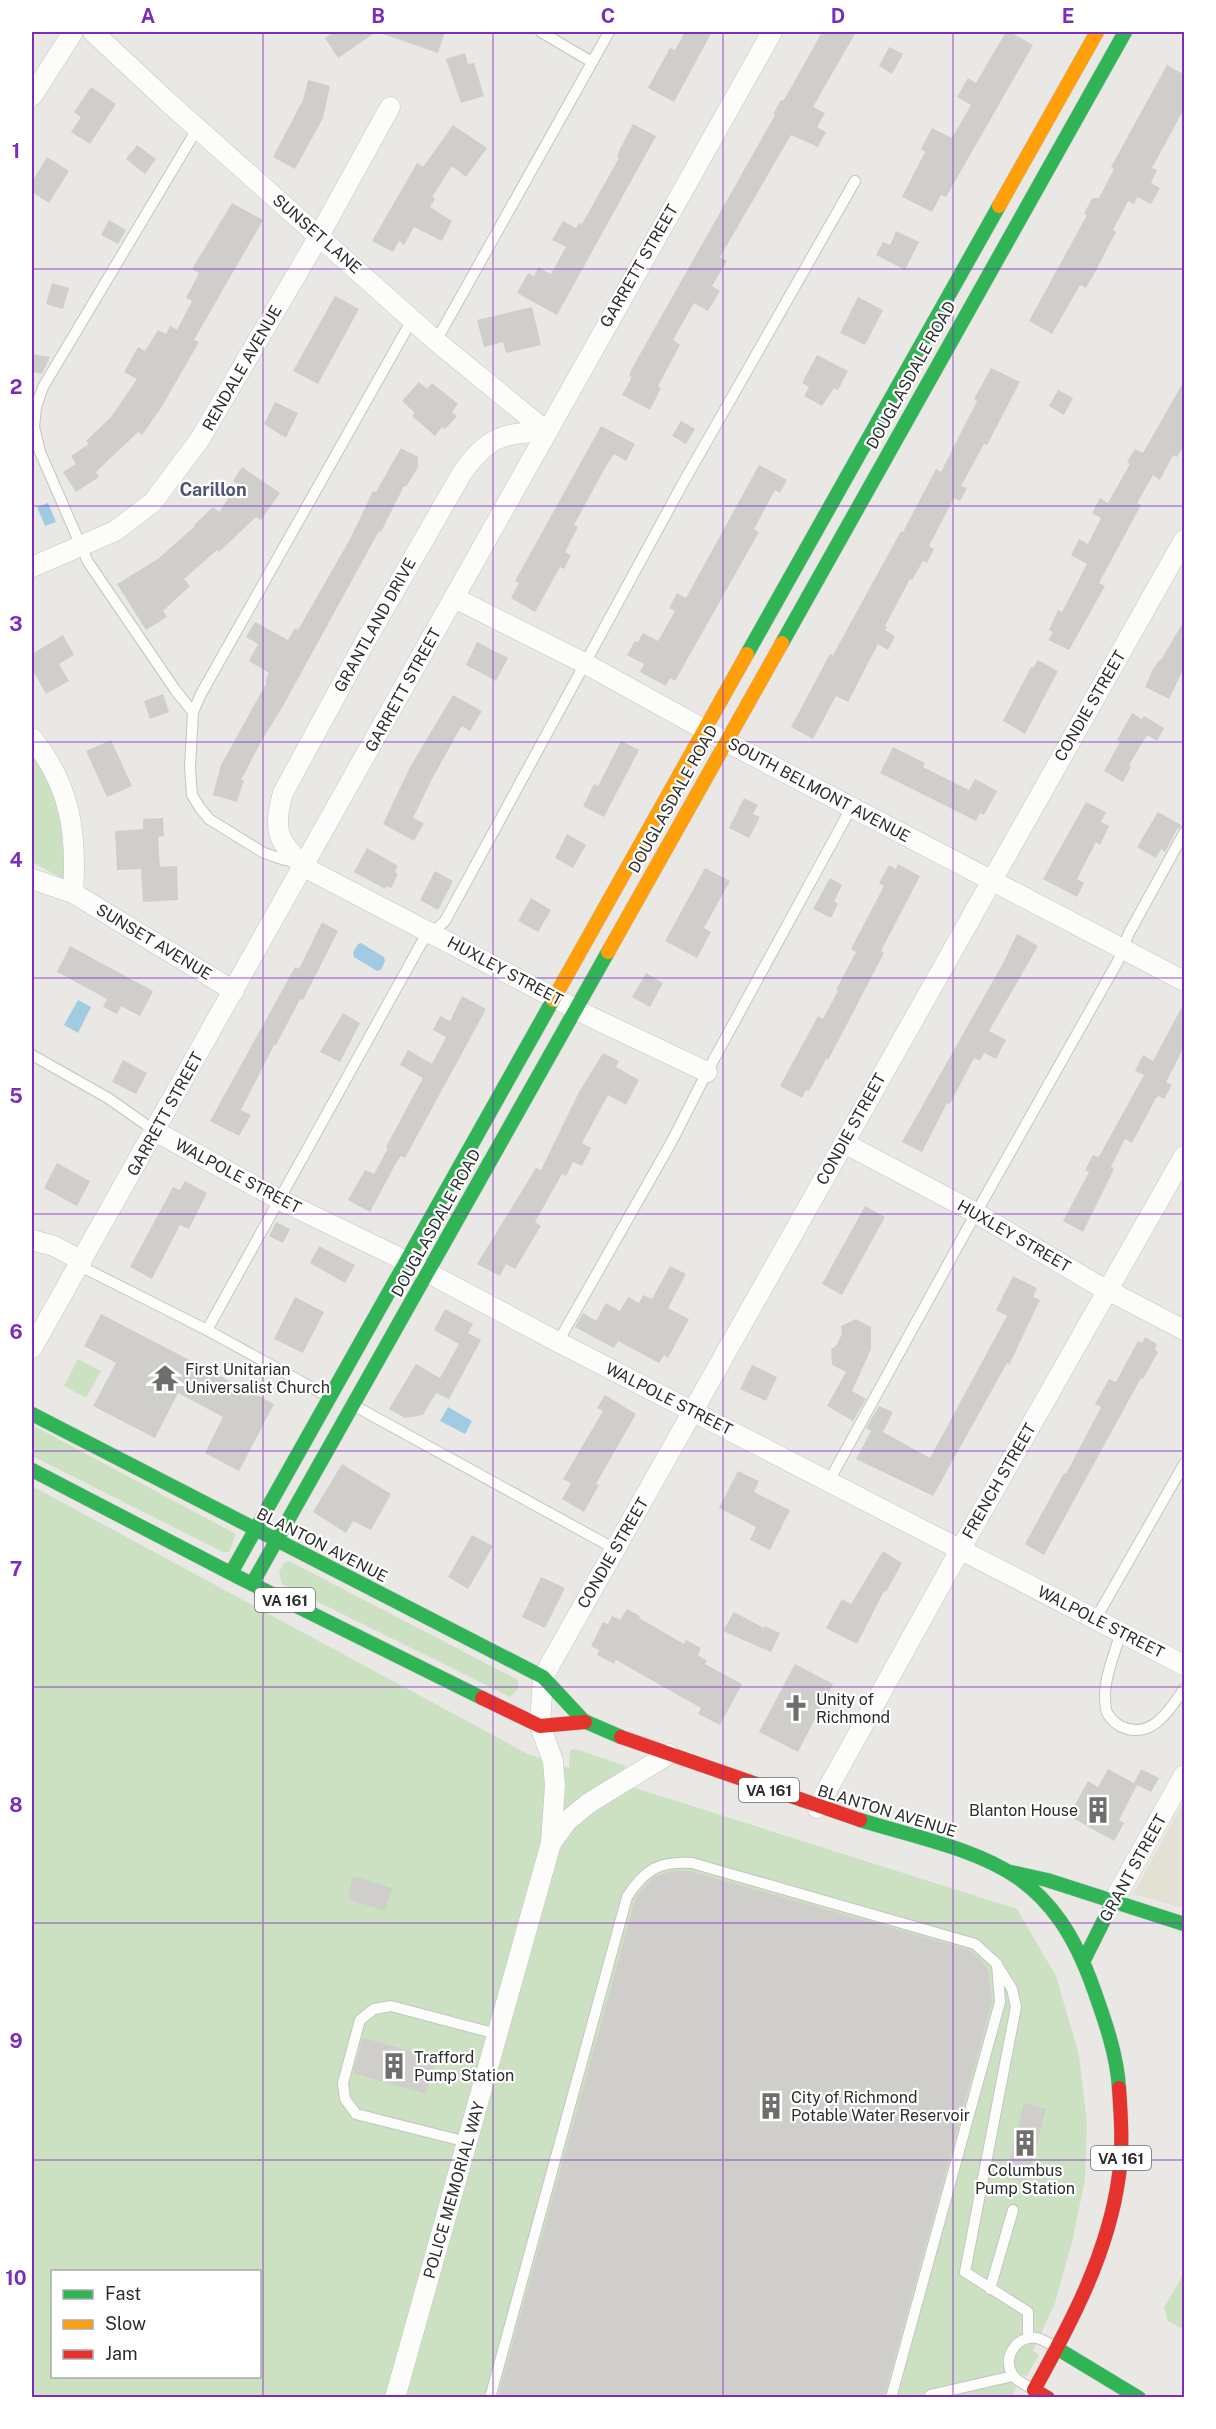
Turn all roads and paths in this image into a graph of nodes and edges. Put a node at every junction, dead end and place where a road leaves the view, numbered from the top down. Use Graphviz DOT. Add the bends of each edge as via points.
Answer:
graph roads {
  1 [pos="73,32"];
  2 [pos="93,32"];
  3 [pos="541,32"];
  4 [pos="609,32"];
  5 [pos="772,32"];
  6 [pos="1097,32"];
  7 [pos="1125,32"];
  8 [pos="592,62"];
  9 [pos="32,96"];
  10 [pos="390,107"];
  11 [pos="197,129"];
  12 [pos="855,181"];
  13 [pos="319,236"];
  14 [pos="412,318"];
  15 [pos="436,341"];
  16 [pos="546,431"];
  17 [pos="1185,540"];
  18 [pos="81,546"];
  19 [pos="32,567"];
  20 [pos="455,598"];
  21 [pos="586,664"];
  22 [pos="193,712"];
  23 [pos="704,729"];
  24 [pos="32,738"];
  25 [pos="725,741"];
  26 [pos="851,808"];
  27 [pos="1185,833"];
  28 [pos="301,864"];
  29 [pos="32,879"];
  30 [pos="991,880"];
  31 [pos="73,893"];
  32 [pos="433,933"];
  33 [pos="1123,948"];
  34 [pos="1185,981"];
  35 [pos="234,991"];
  36 [pos="554,997"];
  37 [pos="575,1009"];
  38 [pos="32,1055"];
  39 [pos="707,1072"];
  40 [pos="155,1131"];
  41 [pos="844,1143"];
  42 [pos="1185,1156"];
  43 [pos="280,1200"];
  44 [pos="976,1213"];
  45 [pos="32,1240"];
  46 [pos="406,1261"];
  47 [pos="81,1263"];
  48 [pos="427,1272"];
  49 [pos="1108,1291"];
  50 [pos="207,1330"];
  51 [pos="1185,1330"];
  52 [pos="34,1338"];
  53 [pos="558,1342"];
  54 [pos="330,1397"];
  55 [pos="353,1405"];
  56 [pos="693,1411"];
  57 [pos="32,1414"];
  58 [pos="1185,1464"];
  59 [pos="32,1470"];
  60 [pos="829,1481"];
  61 [pos="255,1530"];
  62 [pos="276,1541"];
  63 [pos="615,1549"];
  64 [pos="960,1550"];
  65 [pos="231,1573"];
  66 [pos="252,1584"];
  67 [pos="1095,1620"];
  68 [pos="1121,1632"];
  69 [pos="1185,1665"];
  70 [pos="543,1677"];
  71 [pos="1185,1689"];
  72 [pos="585,1722"];
  73 [pos="540,1726"];
  74 [pos="669,1754"];
  75 [pos="1185,1775"];
  76 [pos="817,1808"];
  77 [pos="551,1843"];
  78 [pos="1011,1872"];
  79 [pos="1113,1902"];
  80 [pos="1185,1924"];
  81 [pos="1083,1962"];
  82 [pos="997,1964"];
  83 [pos="497,2034"];
  84 [pos="467,2142"];
  85 [pos="1012,2210"];
  86 [pos="990,2289"];
  87 [pos="1028,2338"];
  88 [pos="1058,2349"];
  89 [pos="1013,2376"];
  90 [pos="1036,2395"];
  91 [pos="395,2397"];
  92 [pos="490,2397"];
  93 [pos="891,2397"];
  94 [pos="929,2397"];
  95 [pos="1139,2397"];
  1 -- 9 [label="street"];
  2 -- 11 [label="street, SUNSET LANE"];
  3 -- 8 [label="lane"];
  4 -- 8 [label="lane"];
  5 -- 16 [label="street, GARRETT STREET"];
  6 -- 23 [label="street, DOUGLASDALE ROAD"];
  7 -- 25 [label="street, DOUGLASDALE ROAD"];
  8 -- 15 [label="lane"];
  10 -- 13 [label="street, RENDALE AVENUE"];
  11 -- 13 [label="street, SUNSET LANE"];
  11 -- 18 [label="lane" via="43,387 36,407 34,427 40,452"];
  12 -- 21 [label="lane" via="682,483"];
  13 -- 14 [label="street, SUNSET LANE"];
  13 -- 18 [label="street, RENDALE AVENUE" via="200,439 153,502 115,531"];
  14 -- 15 [label="street, SUNSET LANE"];
  14 -- 22 [label="lane"];
  15 -- 16 [label="street, SUNSET LANE"];
  16 -- 20 [label="street, GARRETT STREET"];
  16 -- 28 [label="street, GRANTLAND DRIVE" via="494,439 475,454 424,537 283,793 276,815 279,834 289,853"];
  17 -- 30 [label="street, CONDIE STREET"];
  18 -- 19 [label="street, RENDALE AVENUE"];
  18 -- 22 [label="lane" via="88,562"];
  20 -- 21 [label="street, SOUTH BELMONT AVENUE"];
  20 -- 28 [label="street, GARRETT STREET"];
  21 -- 23 [label="street, SOUTH BELMONT AVENUE"];
  21 -- 32 [label="lane" via="446,921"];
  22 -- 28 [label="lane" via="190,768 192,795 200,808 209,819 264,853"];
  23 -- 25 [label="street, SOUTH BELMONT AVENUE"];
  23 -- 36 [label="street, DOUGLASDALE ROAD"];
  24 -- 31 [label="street" via="49,764 71,820 76,855"];
  25 -- 26 [label="street, SOUTH BELMONT AVENUE"];
  25 -- 37 [label="street, DOUGLASDALE ROAD"];
  26 -- 30 [label="street, SOUTH BELMONT AVENUE"];
  26 -- 39 [label="lane"];
  27 -- 33 [label="lane"];
  28 -- 32 [label="street, HUXLEY STREET"];
  28 -- 35 [label="street, GARRETT STREET"];
  29 -- 31 [label="street, SUNSET AVENUE"];
  30 -- 33 [label="street, SOUTH BELMONT AVENUE"];
  30 -- 41 [label="street, CONDIE STREET"];
  31 -- 35 [label="street, SUNSET AVENUE"];
  32 -- 36 [label="street, HUXLEY STREET"];
  32 -- 43 [label="lane" via="422,942"];
  33 -- 34 [label="street, SOUTH BELMONT AVENUE"];
  33 -- 44 [label="lane"];
  35 -- 40 [label="street, GARRETT STREET"];
  36 -- 37 [label="street, HUXLEY STREET"];
  36 -- 46 [label="street, DOUGLASDALE ROAD"];
  37 -- 39 [label="street, HUXLEY STREET"];
  37 -- 48 [label="street, DOUGLASDALE ROAD"];
  38 -- 40 [label="lane" via="108,1098"];
  39 -- 53 [label="lane" via="672,1142"];
  40 -- 43 [label="street, WALPOLE STREET"];
  40 -- 47 [label="street, GARRETT STREET"];
  41 -- 44 [label="street, HUXLEY STREET"];
  41 -- 56 [label="street, CONDIE STREET"];
  42 -- 49 [label="street, FRENCH STREET"];
  43 -- 46 [label="street, WALPOLE STREET"];
  43 -- 50 [label="lane"];
  44 -- 49 [label="street, HUXLEY STREET"];
  44 -- 60 [label="lane"];
  45 -- 47 [label="street" via="54,1246"];
  46 -- 48 [label="street, WALPOLE STREET"];
  46 -- 54 [label="street, DOUGLASDALE ROAD"];
  47 -- 50 [label="lane"];
  47 -- 52 [label="street, GARRETT STREET"];
  48 -- 53 [label="street, WALPOLE STREET"];
  48 -- 55 [label="street, DOUGLASDALE ROAD"];
  49 -- 51 [label="street, HUXLEY STREET"];
  49 -- 64 [label="street, FRENCH STREET"];
  50 -- 54 [label="lane"];
  53 -- 56 [label="street, WALPOLE STREET"];
  54 -- 61 [label="street, DOUGLASDALE ROAD"];
  55 -- 62 [label="street, DOUGLASDALE ROAD"];
  55 -- 63 [label="lane"];
  56 -- 60 [label="street, WALPOLE STREET"];
  56 -- 63 [label="street, CONDIE STREET"];
  57 -- 61 [label="street, BLANTON AVENUE / VA 161"];
  58 -- 67 [label="lane"];
  59 -- 65 [label="street, VA 161"];
  60 -- 64 [label="street, WALPOLE STREET"];
  61 -- 62 [label="street, BLANTON AVENUE / VA 161"];
  61 -- 65 [label="street, DOUGLASDALE ROAD"];
  62 -- 66 [label="street, DOUGLASDALE ROAD"];
  62 -- 70 [label="street, BLANTON AVENUE / VA 161"];
  63 -- 70 [label="street, CONDIE STREET"];
  64 -- 67 [label="street, WALPOLE STREET"];
  64 -- 76 [label="street, FRENCH STREET"];
  65 -- 66 [label="street, VA 161"];
  66 -- 73 [label="street, VA 161"];
  67 -- 68 [label="street, WALPOLE STREET"];
  68 -- 69 [label="street, WALPOLE STREET"];
  68 -- 71 [label="lane" via="1106,1685 1106,1712 1116,1724 1143,1731 1164,1718"];
  70 -- 72 [label="street, BLANTON AVENUE / VA 161"];
  70 -- 73 [label="street, CONDIE STREET"];
  72 -- 73 [label="street, BLANTON AVENUE / VA 161"];
  72 -- 74 [label="street, BLANTON AVENUE / VA 161"];
  73 -- 77 [label="street, POLICE MEMORIAL WAY" via="555,1777"];
  74 -- 76 [label="street, BLANTON AVENUE / VA 161"];
  74 -- 77 [label="street, POLICE MEMORIAL WAY" via="589,1803 567,1821"];
  75 -- 79 [label="street, GRANT STREET"];
  76 -- 78 [label="street, BLANTON AVENUE / VA 161" via="968,1852"];
  77 -- 83 [label="street, POLICE MEMORIAL WAY"];
  78 -- 79 [label="street, BLANTON AVENUE"];
  78 -- 81 [label="street, BLANTON AVENUE / VA 161" via="1054,1910"];
  79 -- 80 [label="street, BLANTON AVENUE"];
  79 -- 81 [label="street, GRANT STREET"];
  81 -- 88 [label="street, BLANTON AVENUE / VA 161" via="1113,2056 1122,2150 1111,2220"];
  82 -- 86 [label="lane" via="1012,1989 1016,2007 965,2272"];
  82 -- 92 [label="lane" via="975,1944 692,1863 671,1862 653,1868 638,1880 627,1897"];
  82 -- 93 [label="lane" via="1000,2002"];
  83 -- 84 [label="street, POLICE MEMORIAL WAY"];
  83 -- 84 [label="lane" via="391,2006 374,2008 360,2020 343,2083 345,2099 356,2114"];
  84 -- 91 [label="street, POLICE MEMORIAL WAY"];
  85 -- 86 [label="lane"];
  86 -- 87 [label="lane" via="1028,2312"];
  87 -- 88 [label="lane" via="1037,2338"];
  87 -- 89 [label="lane" via="1010,2353"];
  88 -- 90 [label="street, BLANTON AVENUE / VA 161"];
  88 -- 95 [label="street"];
  89 -- 90 [label="lane"];
  89 -- 94 [label="lane"];
}
